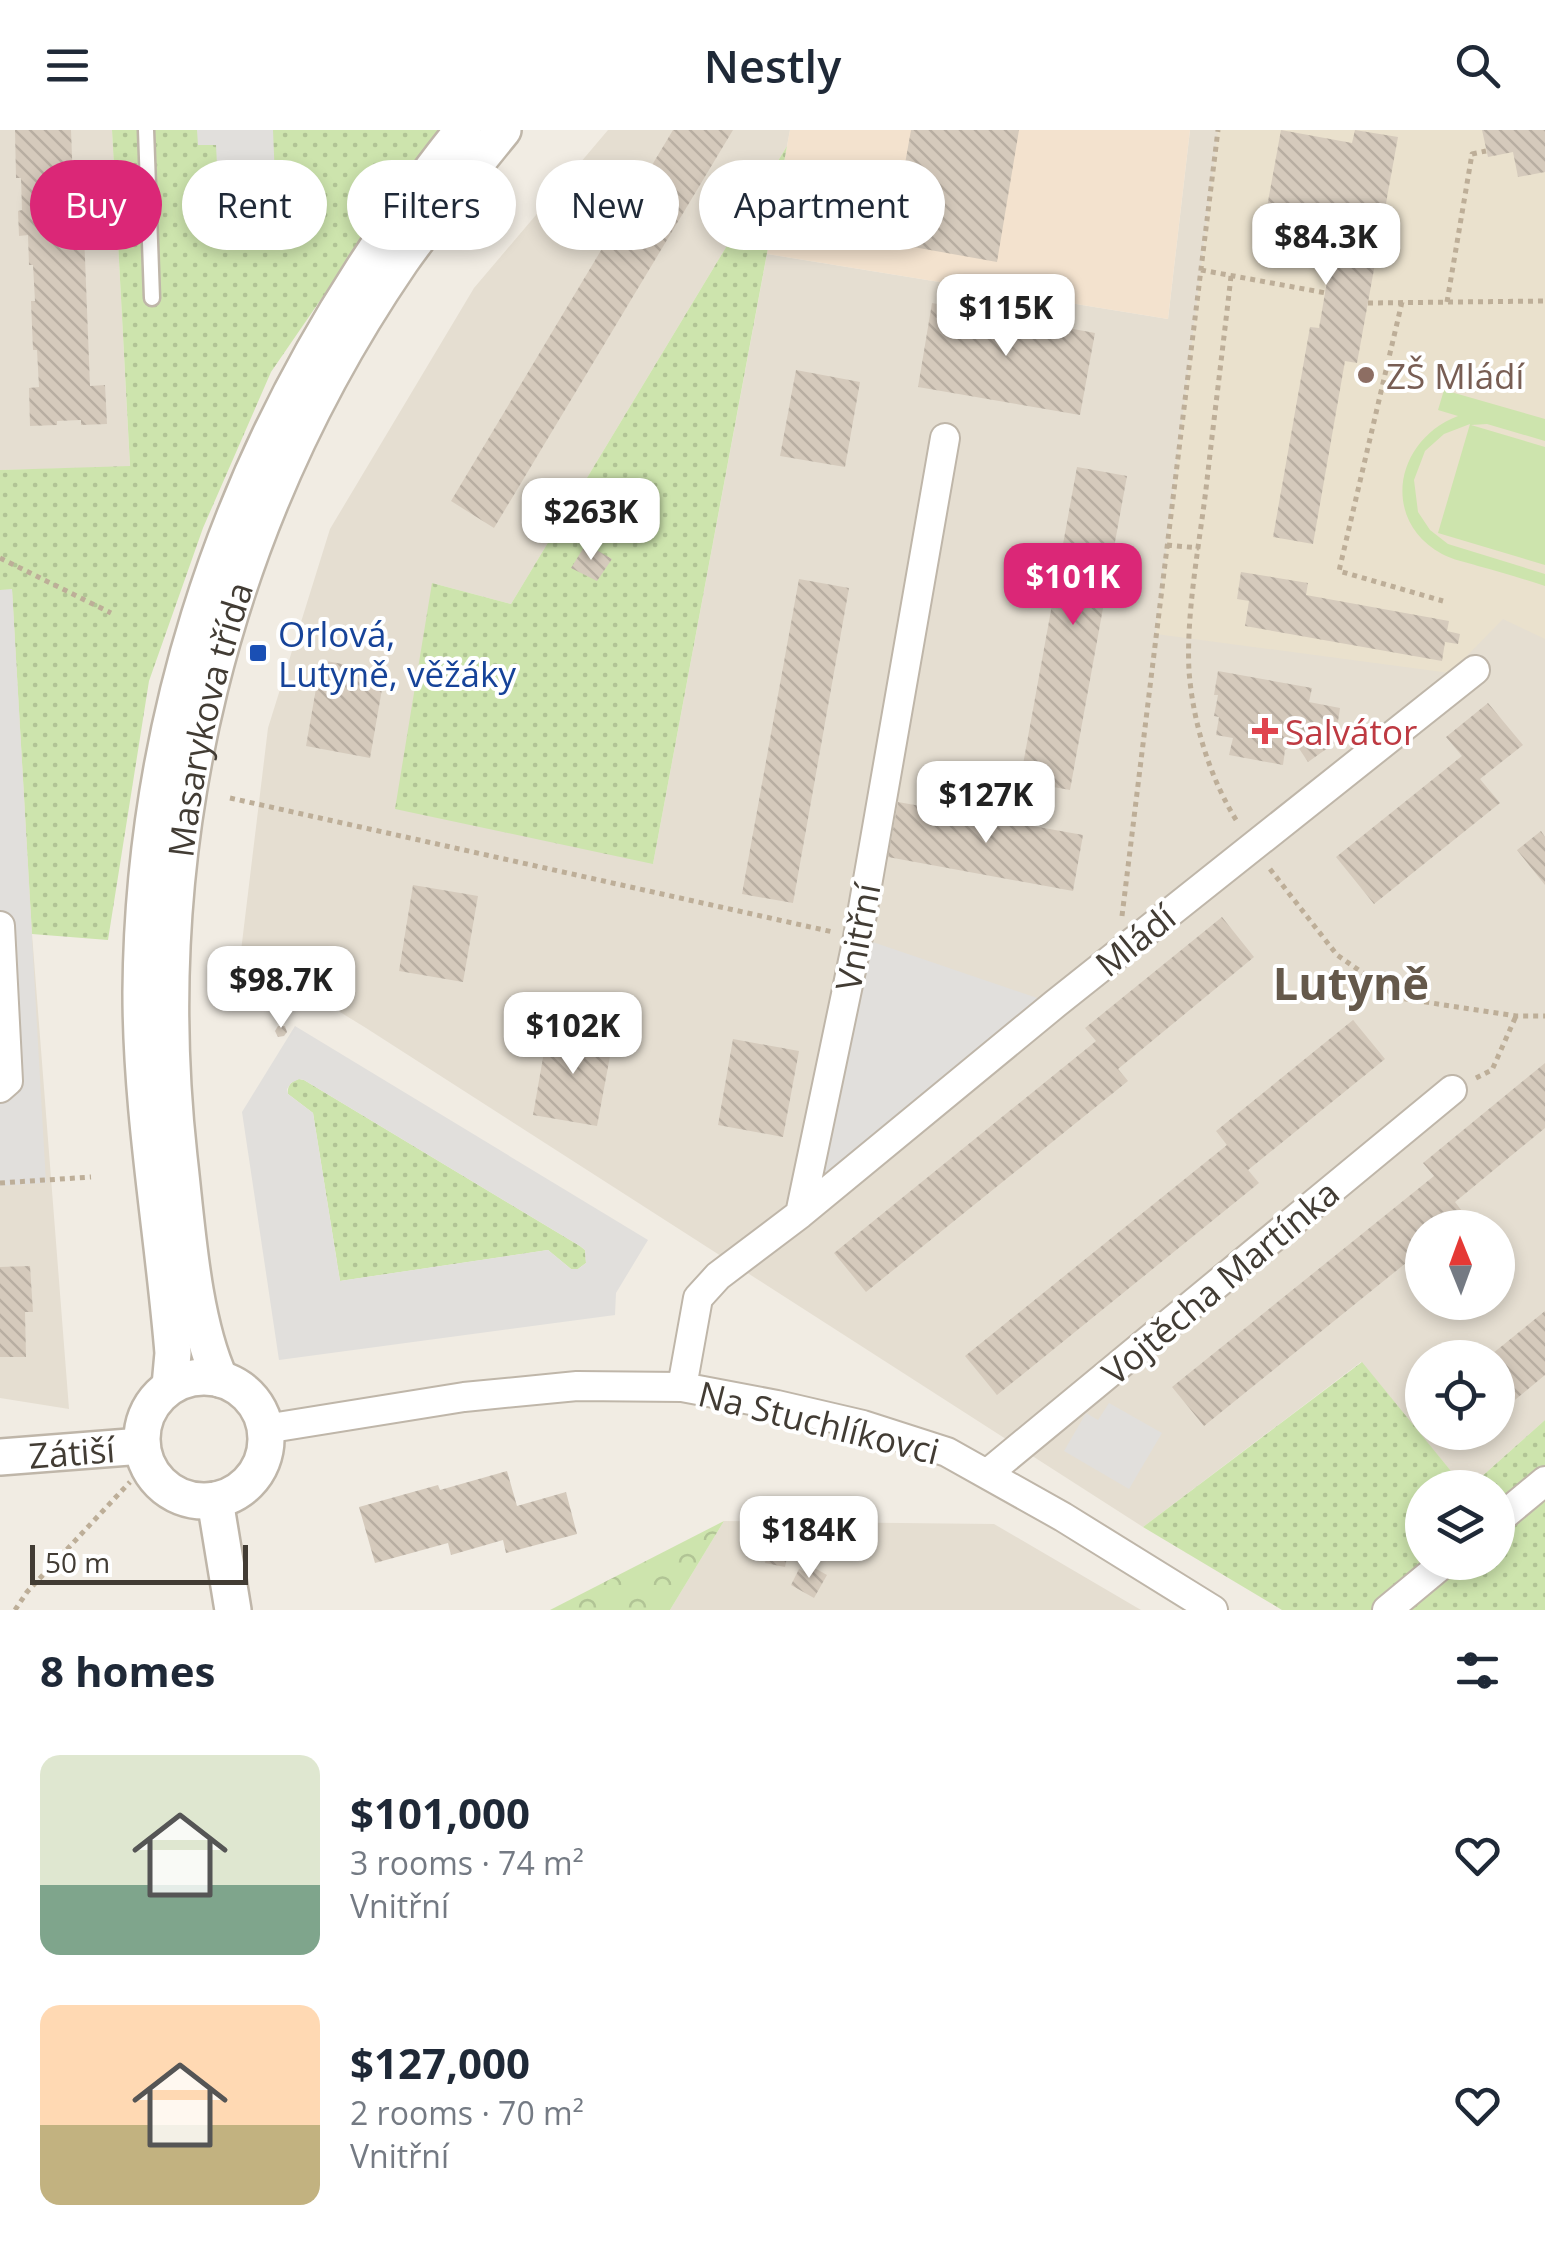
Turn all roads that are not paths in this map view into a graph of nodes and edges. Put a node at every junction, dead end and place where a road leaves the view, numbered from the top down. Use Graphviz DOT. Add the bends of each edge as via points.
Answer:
graph roads {
  1 [pos="146,130"];
  2 [pos="463,130"];
  3 [pos="503,130"];
  4 [pos="152,298"];
  5 [pos="944,438"];
  6 [pos="1475,670"];
  7 [pos="0,926"];
  8 [pos="0,1088"];
  9 [pos="1452,1090"];
  10 [pos="800,1214"];
  11 [pos="220,1379"];
  12 [pos="170,1386"];
  13 [pos="682,1387"];
  14 [pos="265,1429"];
  15 [pos="142,1446"];
  16 [pos="0,1457"];
  17 [pos="988,1474"];
  18 [pos="1545,1481"];
  19 [pos="215,1500"];
  20 [pos="1515,1506"];
  21 [pos="1423,1580"];
  22 [pos="233,1610"];
  23 [pos="1214,1610"];
  24 [pos="1387,1610"];
  1 -- 4 [label="lane"];
  2 -- 12 [label="street, Masarykova třída" via="389,229 278,417 206,591 175,701 149,857 142,990 144,1096 173,1353"];
  3 -- 11 [label="street, Masarykova třída" via="402,260 309,418 224,628 207,694 183,819 169,1003 186,1211 202,1322"];
  5 -- 10 [label="street, Vnitřní" via="858,937"];
  6 -- 10 [label="street, Mládí"];
  7 -- 8 [label="street" via="8,1081"];
  9 -- 17 [label="street, Vojtěcha Martínka"];
  10 -- 13 [label="street" via="698,1298"];
  11 -- 12 [label="street" via="190,1378"];
  11 -- 14 [label="street" via="251,1399"];
  12 -- 15 [label="street" via="149,1410"];
  13 -- 14 [label="street, Na Stuchlíkovci" via="578,1386 464,1397"];
  13 -- 17 [label="street, Na Stuchlíkovci" via="863,1425 946,1452"];
  14 -- 19 [label="street" via="259,1467 233,1494"];
  15 -- 16 [label="street, Zátiší"];
  15 -- 19 [label="street" via="154,1474 175,1494"];
  17 -- 23 [label="street, Na Stuchlíkovci"];
  18 -- 20 [label="street"];
  19 -- 22 [label="street"];
  21 -- 24 [label="street"];
}
